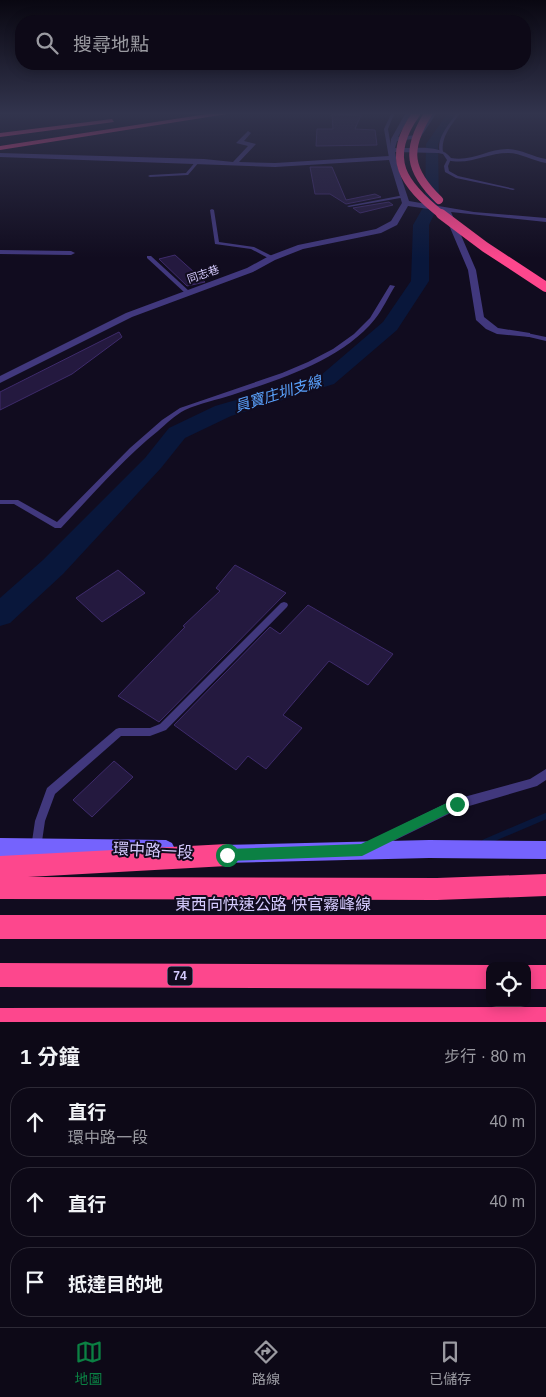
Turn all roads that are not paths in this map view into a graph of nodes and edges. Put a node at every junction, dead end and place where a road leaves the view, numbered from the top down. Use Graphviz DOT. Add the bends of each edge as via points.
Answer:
graph roads {
  1 [pos="198,161"];
  2 [pos="212,162"];
  3 [pos="218,162"];
  4 [pos="236,162"];
  5 [pos="242,162"];
  6 [pos="317,162"];
  7 [pos="394,162"];
  8 [pos="401,162"];
  9 [pos="413,162"];
  10 [pos="447,162"];
  11 [pos="150,176"];
  12 [pos="513,189"];
  13 [pos="405,200"];
  14 [pos="349,206"];
  15 [pos="446,209"];
  16 [pos="212,210"];
  17 [pos="546,220"];
  18 [pos="0,252"];
  19 [pos="71,253"];
  20 [pos="149,256"];
  21 [pos="272,258"];
  22 [pos="546,276"];
  23 [pos="392,286"];
  24 [pos="546,287"];
  25 [pos="186,292"];
  26 [pos="527,335"];
  27 [pos="546,339"];
  28 [pos="0,380"];
  29 [pos="0,502"];
  30 [pos="284,605"];
  31 [pos="546,774"];
  32 [pos="0,847"];
  33 [pos="36,848"];
  34 [pos="362,850"];
  35 [pos="546,850"];
  36 [pos="227,855"];
  37 [pos="0,867"];
  38 [pos="546,885"];
  39 [pos="0,888"];
  40 [pos="0,927"];
  41 [pos="546,927"];
  42 [pos="0,975"];
  43 [pos="486,977"];
  44 [pos="531,977"];
  45 [pos="546,977"];
  46 [pos="546,1020"];
  47 [pos="0,1021"];
  1 -- 11 [label="lane" via="187,174"];
  2 -- 3 [label="street"];
  3 -- 4 [label="street"];
  3 -- 6 [label="street" via="275,166"];
  4 -- 5 [label="street"];
  7 -- 13 [label="street"];
  8 -- 24 [label="highway, bridge" via="407,179 428,203"];
  9 -- 22 [label="highway, bridge" via="426,187 463,220"];
  10 -- 12 [label="lane" via="447,172 456,177"];
  13 -- 14 [label="lane"];
  13 -- 15 [label="street"];
  13 -- 21 [label="street, 同志巷" via="394,223 378,231 301,247"];
  15 -- 17 [label="street"];
  15 -- 26 [label="street" via="470,264 480,318 490,328"];
  16 -- 21 [label="lane" via="217,244 252,248"];
  18 -- 19 [label="street"];
  20 -- 25 [label="lane"];
  21 -- 25 [label="street, 同志巷" via="250,270"];
  23 -- 29 [label="lane" via="372,320 346,343 294,370 182,408 135,446 58,526 15,502"];
  25 -- 28 [label="street, 同志巷" via="129,315"];
  26 -- 27 [label="lane"];
  30 -- 33 [label="lane" via="163,727 150,732 119,732 51,790 40,821"];
  31 -- 34 [label="lane" via="532,783 457,804"];
  32 -- 33 [label="street, 環中路一段"];
  33 -- 36 [label="street, 環中路一段" via="148,848"];
  34 -- 35 [label="street, 環中路一段"];
  34 -- 36 [label="street, 環中路一段"];
  36 -- 37 [label="highway"];
  38 -- 39 [label="highway" via="437,889"];
  40 -- 41 [label="highway, 東西向快速公路 快官霧峰線"];
  42 -- 43 [label="highway, 74"];
  44 -- 45 [label="highway"];
  46 -- 47 [label="highway"];
}
